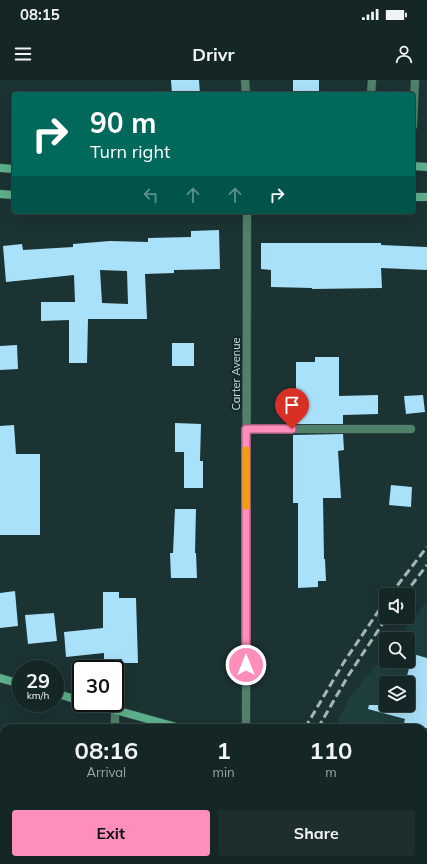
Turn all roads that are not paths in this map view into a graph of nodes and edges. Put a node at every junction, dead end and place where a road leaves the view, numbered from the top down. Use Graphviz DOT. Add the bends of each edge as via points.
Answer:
graph roads {
  1 [pos="245,80"];
  2 [pos="372,80"];
  3 [pos="415,80"];
  4 [pos="246,92"];
  5 [pos="372,92"];
  6 [pos="414,92"];
  7 [pos="415,166"];
  8 [pos="427,167"];
  9 [pos="0,168"];
  10 [pos="12,169"];
  11 [pos="0,194"];
  12 [pos="12,195"];
  13 [pos="415,197"];
  14 [pos="427,197"];
  15 [pos="247,214"];
  16 [pos="246,429"];
  17 [pos="411,429"];
  18 [pos="0,678"];
  19 [pos="12,681"];
  20 [pos="115,712"];
  21 [pos="122,712"];
  22 [pos="115,724"];
  23 [pos="166,724"];
  24 [pos="246,724"];
  1 -- 4 [label="street"];
  2 -- 5 [label="street"];
  3 -- 6 [label="street"];
  7 -- 8 [label="street"];
  9 -- 10 [label="street"];
  11 -- 12 [label="street"];
  13 -- 14 [label="street"];
  15 -- 16 [label="street, Carter Avenue"];
  16 -- 17 [label="street"];
  16 -- 24 [label="street, Carter Avenue"];
  18 -- 19 [label="street"];
  20 -- 22 [label="street"];
  21 -- 23 [label="street"];
}
